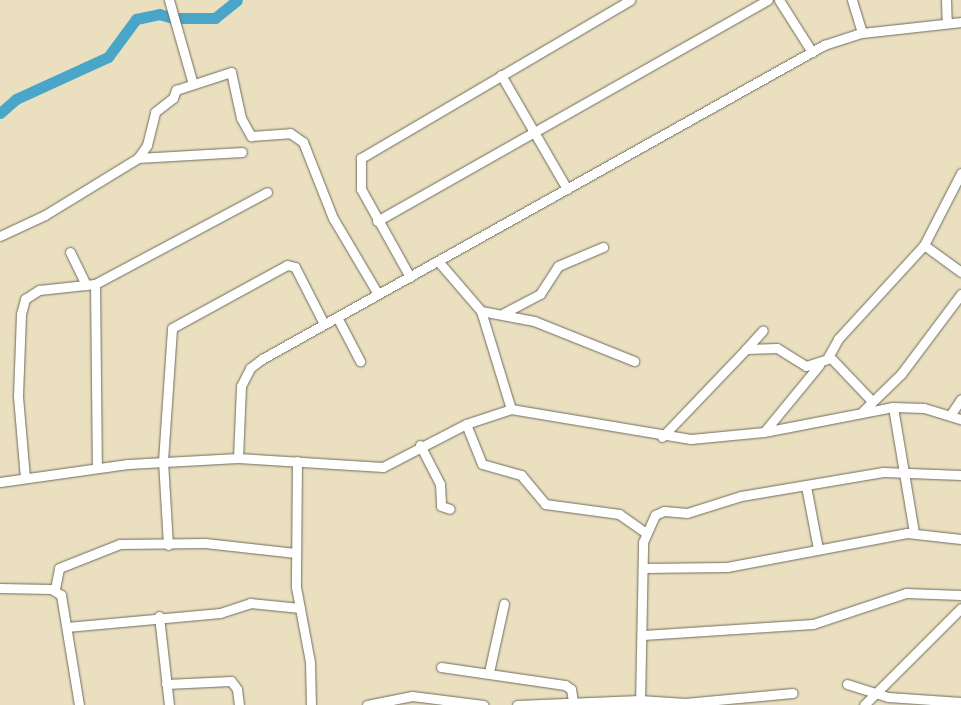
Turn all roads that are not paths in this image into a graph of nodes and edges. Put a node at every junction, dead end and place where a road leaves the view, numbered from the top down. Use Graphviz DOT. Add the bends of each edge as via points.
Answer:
graph roads {
  1 [pos="169,0"];
  2 [pos="630,0"];
  3 [pos="768,0"];
  4 [pos="779,0"];
  5 [pos="852,0"];
  6 [pos="946,0"];
  7 [pos="961,22"];
  8 [pos="947,23"];
  9 [pos="862,33"];
  10 [pos="812,52"];
  11 [pos="501,75"];
  12 [pos="193,84"];
  13 [pos="533,133"];
  14 [pos="242,152"];
  15 [pos="138,158"];
  16 [pos="961,173"];
  17 [pos="567,189"];
  18 [pos="267,192"];
  19 [pos="377,221"];
  20 [pos="0,236"];
  21 [pos="924,245"];
  22 [pos="603,247"];
  23 [pos="70,252"];
  24 [pos="438,261"];
  25 [pos="961,272"];
  26 [pos="410,277"];
  27 [pos="91,285"];
  28 [pos="378,294"];
  29 [pos="961,294"];
  30 [pos="481,311"];
  31 [pos="502,314"];
  32 [pos="338,317"];
  33 [pos="324,324"];
  34 [pos="763,330"];
  35 [pos="746,349"];
  36 [pos="829,356"];
  37 [pos="634,360"];
  38 [pos="360,361"];
  39 [pos="819,364"];
  40 [pos="961,398"];
  41 [pos="871,400"];
  42 [pos="893,407"];
  43 [pos="511,409"];
  44 [pos="863,411"];
  45 [pos="951,414"];
  46 [pos="961,419"];
  47 [pos="466,424"];
  48 [pos="764,432"];
  49 [pos="662,437"];
  50 [pos="420,445"];
  51 [pos="238,458"];
  52 [pos="164,461"];
  53 [pos="297,461"];
  54 [pos="97,467"];
  55 [pos="902,471"];
  56 [pos="961,475"];
  57 [pos="26,478"];
  58 [pos="0,482"];
  59 [pos="806,486"];
  60 [pos="450,509"];
  61 [pos="645,532"];
  62 [pos="914,532"];
  63 [pos="961,538"];
  64 [pos="168,545"];
  65 [pos="818,549"];
  66 [pos="295,553"];
  67 [pos="643,568"];
  68 [pos="296,587"];
  69 [pos="0,588"];
  70 [pos="55,589"];
  71 [pos="961,595"];
  72 [pos="504,604"];
  73 [pos="275,605"];
  74 [pos="300,608"];
  75 [pos="961,608"];
  76 [pos="159,616"];
  77 [pos="67,628"];
  78 [pos="643,635"];
  79 [pos="441,667"];
  80 [pos="489,672"];
  81 [pos="166,684"];
  82 [pos="847,684"];
  83 [pos="793,693"];
  84 [pos="880,697"];
  85 [pos="573,702"];
  86 [pos="640,702"];
  87 [pos="961,702"];
  88 [pos="79,705"];
  89 [pos="169,705"];
  90 [pos="239,705"];
  91 [pos="311,705"];
  92 [pos="367,705"];
  93 [pos="483,705"];
  94 [pos="517,705"];
  95 [pos="864,705"];
  1 -- 12 [label="street"];
  2 -- 11 [label="street"];
  3 -- 13 [label="street"];
  4 -- 10 [label="street"];
  5 -- 9 [label="street"];
  6 -- 8 [label="street"];
  7 -- 8 [label="street"];
  8 -- 9 [label="street"];
  9 -- 10 [label="street"];
  10 -- 17 [label="street"];
  11 -- 13 [label="street"];
  11 -- 19 [label="street" via="361,158 361,189"];
  12 -- 15 [label="street" via="176,90 173,98 155,112 147,145"];
  12 -- 28 [label="street" via="231,72 240,114 251,136 290,133 304,142 333,218"];
  13 -- 17 [label="street"];
  13 -- 19 [label="street"];
  14 -- 15 [label="street"];
  15 -- 20 [label="street" via="45,216"];
  16 -- 21 [label="street"];
  17 -- 24 [label="street"];
  18 -- 27 [label="street"];
  19 -- 26 [label="street"];
  21 -- 25 [label="street"];
  21 -- 36 [label="street" via="838,339"];
  22 -- 31 [label="street" via="558,266 540,294"];
  23 -- 27 [label="street"];
  24 -- 26 [label="street"];
  24 -- 30 [label="street"];
  26 -- 28 [label="street"];
  27 -- 54 [label="street"];
  27 -- 57 [label="street" via="33,292 22,304 18,396"];
  28 -- 32 [label="street"];
  29 -- 41 [label="street" via="901,374"];
  30 -- 31 [label="street"];
  30 -- 43 [label="street"];
  31 -- 37 [label="street" via="534,322"];
  32 -- 33 [label="street"];
  32 -- 38 [label="street"];
  33 -- 51 [label="street" via="247,372 240,394"];
  33 -- 52 [label="street" via="290,264 172,328"];
  34 -- 35 [label="street"];
  35 -- 39 [label="street" via="768,346 803,365"];
  35 -- 49 [label="street"];
  36 -- 39 [label="street"];
  36 -- 41 [label="street"];
  39 -- 48 [label="street"];
  40 -- 45 [label="street"];
  41 -- 44 [label="street"];
  42 -- 44 [label="street"];
  42 -- 45 [label="street"];
  42 -- 55 [label="street"];
  43 -- 47 [label="street"];
  43 -- 49 [label="street"];
  44 -- 48 [label="street"];
  45 -- 46 [label="street"];
  47 -- 50 [label="street"];
  47 -- 61 [label="street" via="482,464 521,474 545,504 620,514"];
  48 -- 49 [label="street" via="709,439"];
  50 -- 53 [label="street" via="383,467"];
  50 -- 60 [label="street" via="440,484 441,506"];
  51 -- 52 [label="street"];
  51 -- 53 [label="street"];
  52 -- 54 [label="street"];
  52 -- 64 [label="street"];
  53 -- 66 [label="street"];
  54 -- 57 [label="street"];
  55 -- 56 [label="street"];
  55 -- 59 [label="street"];
  55 -- 62 [label="street"];
  57 -- 58 [label="street"];
  59 -- 61 [label="street" via="741,496 686,513 664,511 655,515"];
  59 -- 65 [label="street"];
  61 -- 67 [label="street"];
  62 -- 63 [label="street"];
  62 -- 65 [label="street"];
  64 -- 66 [label="street" via="205,543"];
  64 -- 70 [label="street" via="115,545 60,568"];
  65 -- 67 [label="street" via="727,566"];
  66 -- 68 [label="street"];
  67 -- 78 [label="street"];
  68 -- 73 [label="street"];
  68 -- 74 [label="street"];
  69 -- 70 [label="street"];
  70 -- 77 [label="street" via="61,595"];
  71 -- 78 [label="street" via="906,593 818,623"];
  72 -- 80 [label="street"];
  73 -- 74 [label="street"];
  73 -- 76 [label="street" via="250,603 220,613"];
  74 -- 91 [label="street" via="311,667"];
  75 -- 84 [label="street"];
  76 -- 77 [label="street"];
  76 -- 81 [label="street"];
  77 -- 88 [label="street"];
  78 -- 86 [label="street"];
  79 -- 80 [label="street"];
  80 -- 85 [label="street" via="565,685 571,689"];
  81 -- 89 [label="street"];
  81 -- 90 [label="street" via="231,681 237,689"];
  82 -- 84 [label="street"];
  83 -- 86 [label="street" via="705,702"];
  84 -- 87 [label="street"];
  84 -- 95 [label="street"];
  85 -- 86 [label="street"];
  85 -- 94 [label="street"];
  92 -- 93 [label="street" via="412,696"];
}
